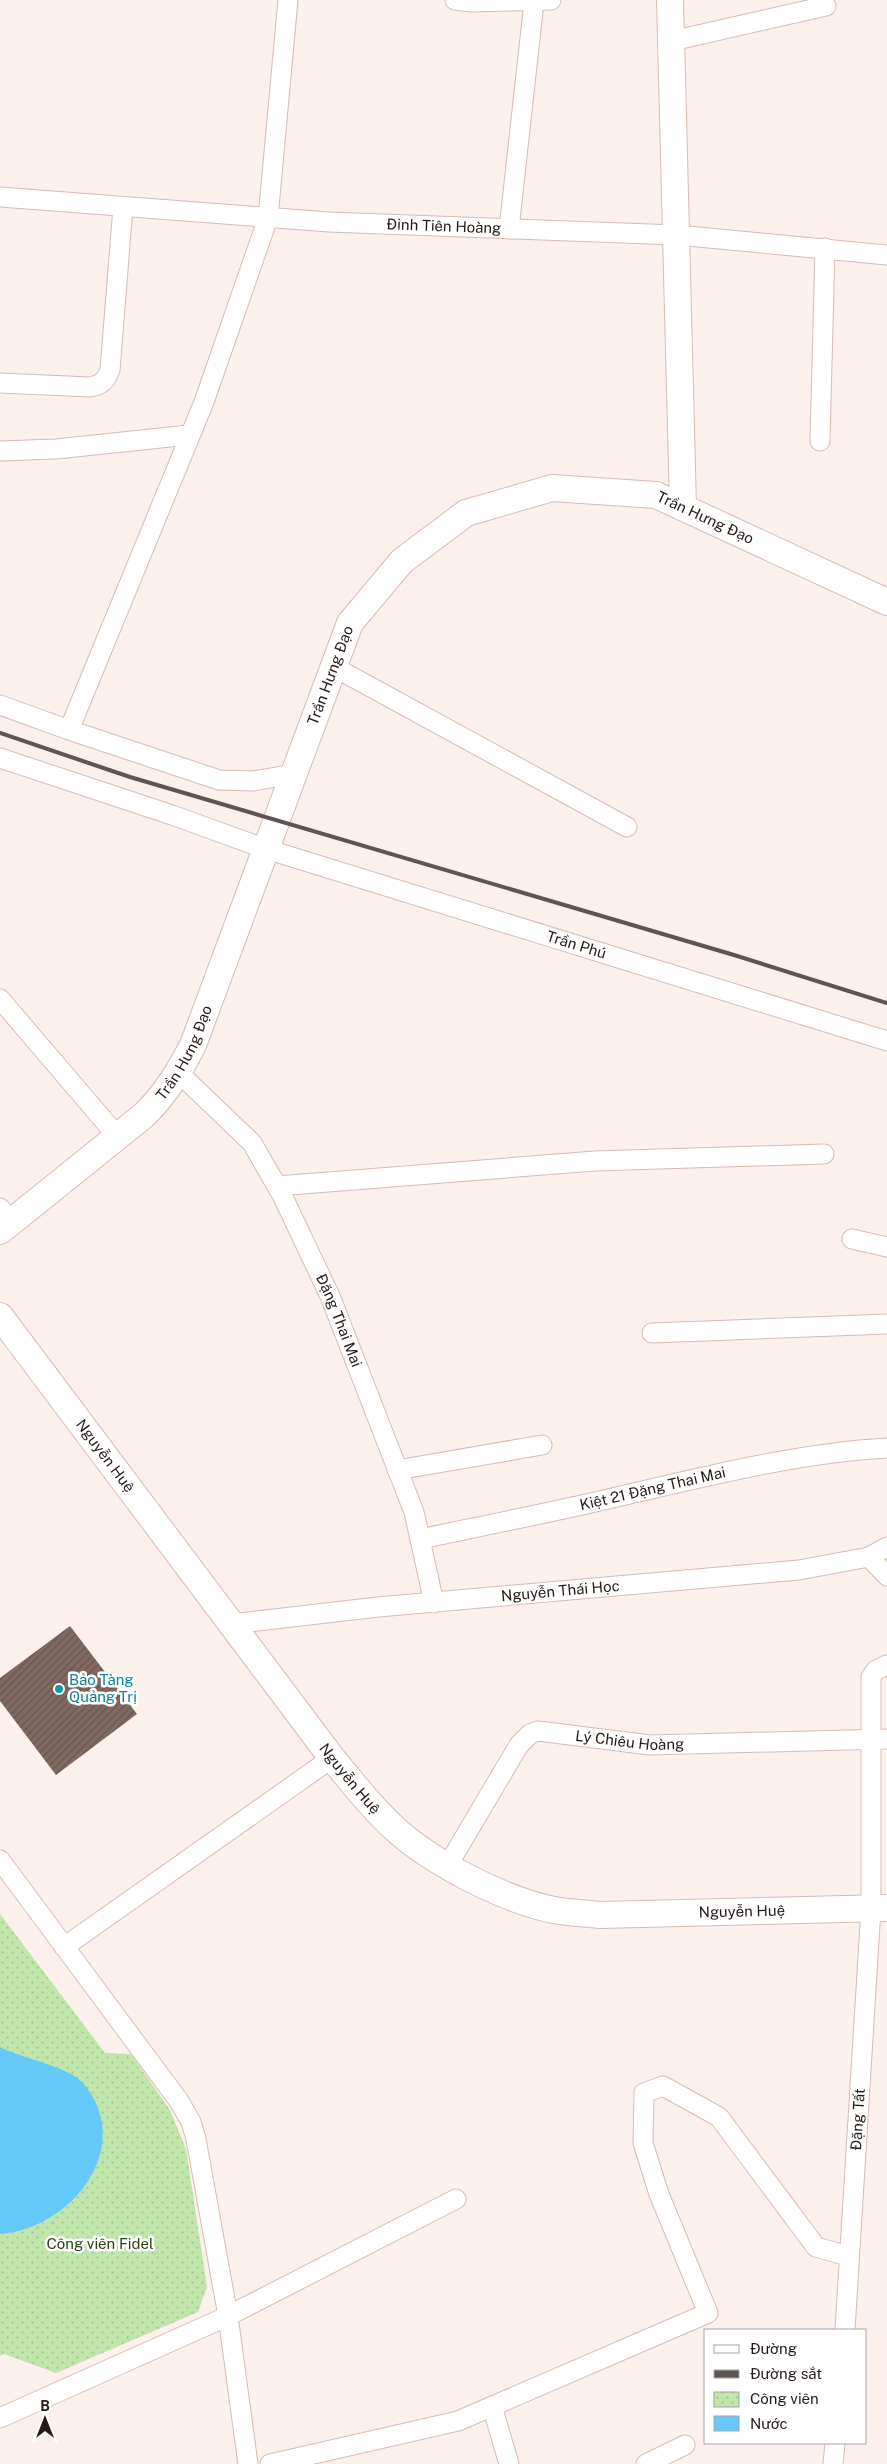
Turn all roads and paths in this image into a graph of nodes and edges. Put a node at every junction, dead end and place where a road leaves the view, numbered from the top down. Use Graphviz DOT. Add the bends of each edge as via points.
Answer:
graph roads {
  1 [pos="288,0"];
  2 [pos="455,0"];
  3 [pos="670,0"];
  4 [pos="542,1"];
  5 [pos="826,6"];
  6 [pos="672,41"];
  7 [pos="0,197"];
  8 [pos="123,207"];
  9 [pos="268,218"];
  10 [pos="509,229"];
  11 [pos="676,235"];
  12 [pos="825,248"];
  13 [pos="887,255"];
  14 [pos="0,383"];
  15 [pos="190,435"];
  16 [pos="820,441"];
  17 [pos="0,451"];
  18 [pos="683,507"];
  19 [pos="887,602"];
  20 [pos="334,667"];
  21 [pos="0,705"];
  22 [pos="69,730"];
  23 [pos="0,758"];
  24 [pos="294,774"];
  25 [pos="627,827"];
  26 [pos="266,849"];
  27 [pos="0,999"];
  28 [pos="887,1041"];
  29 [pos="179,1072"];
  30 [pos="118,1137"];
  31 [pos="824,1154"];
  32 [pos="277,1186"];
  33 [pos="4,1220"];
  34 [pos="852,1239"];
  35 [pos="887,1247"];
  36 [pos="0,1316"];
  37 [pos="887,1324"];
  38 [pos="652,1333"];
  39 [pos="542,1445"];
  40 [pos="887,1448"];
  41 [pos="398,1470"];
  42 [pos="420,1539"];
  43 [pos="887,1547"];
  44 [pos="869,1557"];
  45 [pos="887,1576"];
  46 [pos="434,1602"];
  47 [pos="231,1624"];
  48 [pos="887,1665"];
  49 [pos="880,1739"];
  50 [pos="332,1758"];
  51 [pos="0,1860"];
  52 [pos="448,1865"];
  53 [pos="879,1908"];
  54 [pos="64,1947"];
  55 [pos="456,2200"];
  56 [pos="848,2256"];
  57 [pos="228,2316"];
  58 [pos="845,2329"];
  59 [pos="492,2406"];
  60 [pos="0,2418"];
  61 [pos="835,2444"];
  62 [pos="685,2445"];
  63 [pos="248,2464"];
  64 [pos="270,2464"];
  65 [pos="509,2464"];
  66 [pos="646,2464"];
  67 [pos="833,2464"];
  1 -- 9 [label="street"];
  2 -- 4 [label="street"];
  3 -- 6 [label="street"];
  4 -- 10 [label="street"];
  5 -- 6 [label="street"];
  6 -- 11 [label="street"];
  7 -- 8 [label="street, Đinh Tiên Hoàng"];
  8 -- 9 [label="street, Đinh Tiên Hoàng"];
  8 -- 14 [label="street" via="107,378 90,387"];
  9 -- 10 [label="street, Đinh Tiên Hoàng"];
  9 -- 15 [label="street"];
  10 -- 11 [label="street, Đinh Tiên Hoàng"];
  11 -- 12 [label="street, Đinh Tiên Hoàng"];
  11 -- 18 [label="street"];
  12 -- 13 [label="street, Đinh Tiên Hoàng"];
  12 -- 16 [label="street"];
  15 -- 17 [label="street"];
  15 -- 22 [label="street"];
  18 -- 19 [label="street, Trần Hưng Đạo"];
  18 -- 20 [label="street, Trần Hưng Đạo" via="656,495 552,488 466,513 402,562 350,623"];
  20 -- 24 [label="street, Trần Hưng Đạo"];
  20 -- 25 [label="street"];
  21 -- 22 [label="street"];
  22 -- 24 [label="street" via="218,780 253,781"];
  23 -- 26 [label="street, Trần Phú" via="172,814"];
  24 -- 26 [label="street, Trần Hưng Đạo"];
  26 -- 28 [label="street, Trần Phú"];
  26 -- 29 [label="street, Trần Hưng Đạo" via="193,1045"];
  27 -- 30 [label="street"];
  29 -- 30 [label="street, Trần Hưng Đạo" via="162,1098"];
  29 -- 32 [label="street, Đặng Thai Mai" via="252,1143"];
  30 -- 33 [label="street, Trần Hưng Đạo"];
  31 -- 32 [label="street" via="595,1161"];
  32 -- 41 [label="street, Đặng Thai Mai" via="330,1296"];
  34 -- 35 [label="street"];
  36 -- 47 [label="street, Nguyễn Huệ"];
  37 -- 38 [label="street"];
  39 -- 41 [label="street"];
  40 -- 42 [label="street, Kiệt 21 Đặng Thai Mai" via="850,1450 713,1475"];
  41 -- 42 [label="street, Đặng Thai Mai"];
  42 -- 46 [label="street, Đặng Thai Mai"];
  43 -- 44 [label="street, Nguyễn Thái Học"];
  44 -- 45 [label="street"];
  44 -- 46 [label="street, Nguyễn Thái Học" via="799,1570"];
  46 -- 47 [label="street, Nguyễn Thái Học"];
  47 -- 50 [label="street, Nguyễn Huệ"];
  48 -- 49 [label="street, Đặng Tất" via="876,1670 871,1677"];
  49 -- 52 [label="street, Lý Chiêu Hoàng" via="650,1745 538,1731 519,1745"];
  49 -- 53 [label="street, Đặng Tất"];
  50 -- 52 [label="street, Nguyễn Huệ" via="393,1828"];
  50 -- 54 [label="street"];
  51 -- 54 [label="street"];
  52 -- 53 [label="street, Nguyễn Huệ" via="506,1895 554,1910 600,1915"];
  53 -- 56 [label="street, Đặng Tất"];
  54 -- 57 [label="street" via="179,2101 191,2122"];
  55 -- 57 [label="street"];
  56 -- 58 [label="street, Đặng Tất"];
  56 -- 59 [label="street" via="816,2247 719,2117 663,2086 644,2093 643,2143 708,2313"];
  57 -- 60 [label="street"];
  57 -- 63 [label="street"];
  59 -- 64 [label="street" via="458,2421"];
  59 -- 65 [label="street"];
  61 -- 67 [label="street"];
  62 -- 66 [label="street"];
}
